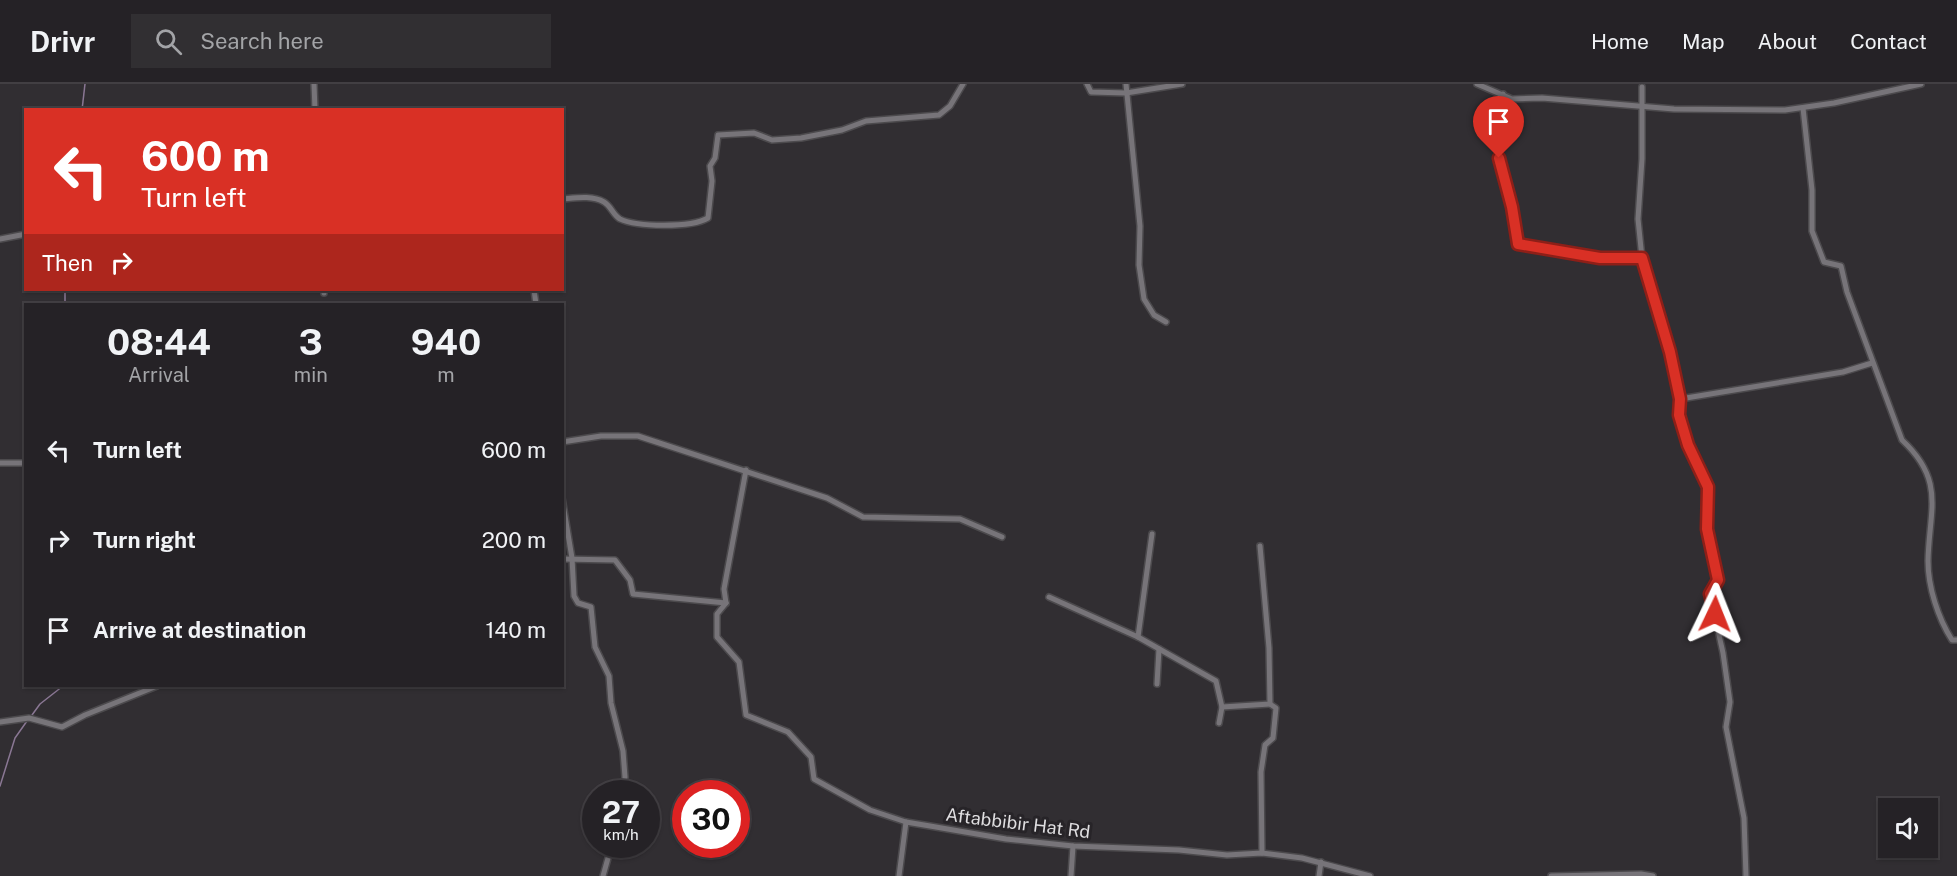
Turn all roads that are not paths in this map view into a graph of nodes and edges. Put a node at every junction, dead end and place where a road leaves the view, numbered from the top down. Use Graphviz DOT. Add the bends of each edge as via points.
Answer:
graph roads {
  1 [pos="314,84"];
  2 [pos="963,84"];
  3 [pos="1087,84"];
  4 [pos="1126,84"];
  5 [pos="1182,84"];
  6 [pos="1477,84"];
  7 [pos="1921,84"];
  8 [pos="1642,87"];
  9 [pos="1126,93"];
  10 [pos="1503,94"];
  11 [pos="315,108"];
  12 [pos="1803,108"];
  13 [pos="564,199"];
  14 [pos="24,234"];
  15 [pos="0,238"];
  16 [pos="1642,258"];
  17 [pos="1166,322"];
  18 [pos="1872,363"];
  19 [pos="1680,399"];
  20 [pos="564,442"];
  21 [pos="24,463"];
  22 [pos="0,464"];
  23 [pos="746,470"];
  24 [pos="564,510"];
  25 [pos="1152,534"];
  26 [pos="1002,537"];
  27 [pos="1260,546"];
  28 [pos="572,558"];
  29 [pos="564,559"];
  30 [pos="1049,597"];
  31 [pos="726,603"];
  32 [pos="1138,637"];
  33 [pos="1957,640"];
  34 [pos="1159,650"];
  35 [pos="1157,684"];
  36 [pos="155,687"];
  37 [pos="1270,704"];
  38 [pos="1222,707"];
  39 [pos="0,722"];
  40 [pos="1219,723"];
  41 [pos="624,780"];
  42 [pos="906,822"];
  43 [pos="1073,846"];
  44 [pos="1262,853"];
  45 [pos="608,858"];
  46 [pos="1321,862"];
  47 [pos="1623,875"];
  48 [pos="603,876"];
  49 [pos="899,876"];
  50 [pos="1071,876"];
  51 [pos="1319,876"];
  52 [pos="1370,876"];
  53 [pos="1551,876"];
  54 [pos="1653,876"];
  55 [pos="1746,876"];
  1 -- 11 [label="street"];
  2 -- 13 [label="street" via="950,106 939,115 866,121 801,138 772,140 759,134 721,133 716,137 716,153 710,166 708,218 693,224 675,226 622,220 605,202 586,197"];
  3 -- 9 [label="street" via="1094,94"];
  4 -- 9 [label="street"];
  5 -- 9 [label="street"];
  6 -- 10 [label="street"];
  7 -- 12 [label="street"];
  8 -- 16 [label="street" via="1638,219"];
  9 -- 17 [label="street" via="1144,299 1154,315"];
  10 -- 12 [label="street" via="1512,99 1674,109"];
  10 -- 16 [label="street" via="1499,158 1518,244 1600,258"];
  12 -- 18 [label="street" via="1813,235 1824,262 1841,266"];
  14 -- 15 [label="street"];
  16 -- 19 [label="street"];
  18 -- 19 [label="street" via="1843,372"];
  18 -- 33 [label="street" via="1902,440 1920,457 1929,482 1933,522 1928,564 1940,621 1952,640"];
  19 -- 55 [label="street" via="1679,415 1688,445 1708,487 1707,529 1718,580 1710,594 1724,653 1730,702 1726,728 1744,818"];
  20 -- 23 [label="street" via="638,436"];
  21 -- 22 [label="street"];
  23 -- 26 [label="street" via="827,498 863,517 960,519"];
  23 -- 31 [label="street" via="724,589"];
  24 -- 28 [label="street"];
  25 -- 32 [label="street"];
  27 -- 37 [label="street"];
  28 -- 29 [label="street"];
  28 -- 31 [label="street" via="615,560 630,580 633,594"];
  28 -- 41 [label="street" via="574,596 578,603 591,607 596,652 609,676 625,765"];
  30 -- 32 [label="street"];
  31 -- 42 [label="street, Aftabbibir Hat Rd" via="717,614 717,637 737,660 746,715 793,736 811,757 814,779 870,810"];
  32 -- 34 [label="street"];
  34 -- 35 [label="street"];
  34 -- 38 [label="street" via="1216,681"];
  36 -- 39 [label="street" via="62,728 29,718"];
  37 -- 38 [label="street"];
  37 -- 44 [label="street" via="1276,708 1276,717 1273,738 1264,746 1261,772"];
  38 -- 40 [label="street"];
  42 -- 43 [label="street, Aftabbibir Hat Rd"];
  42 -- 49 [label="street"];
  43 -- 44 [label="street, Aftabbibir Hat Rd" via="1227,855"];
  43 -- 50 [label="street"];
  44 -- 46 [label="street, Aftabbibir Hat Rd"];
  45 -- 48 [label="street"];
  46 -- 51 [label="street"];
  46 -- 52 [label="street, Aftabbibir Hat Rd"];
  47 -- 53 [label="street"];
  47 -- 54 [label="street"];
}
